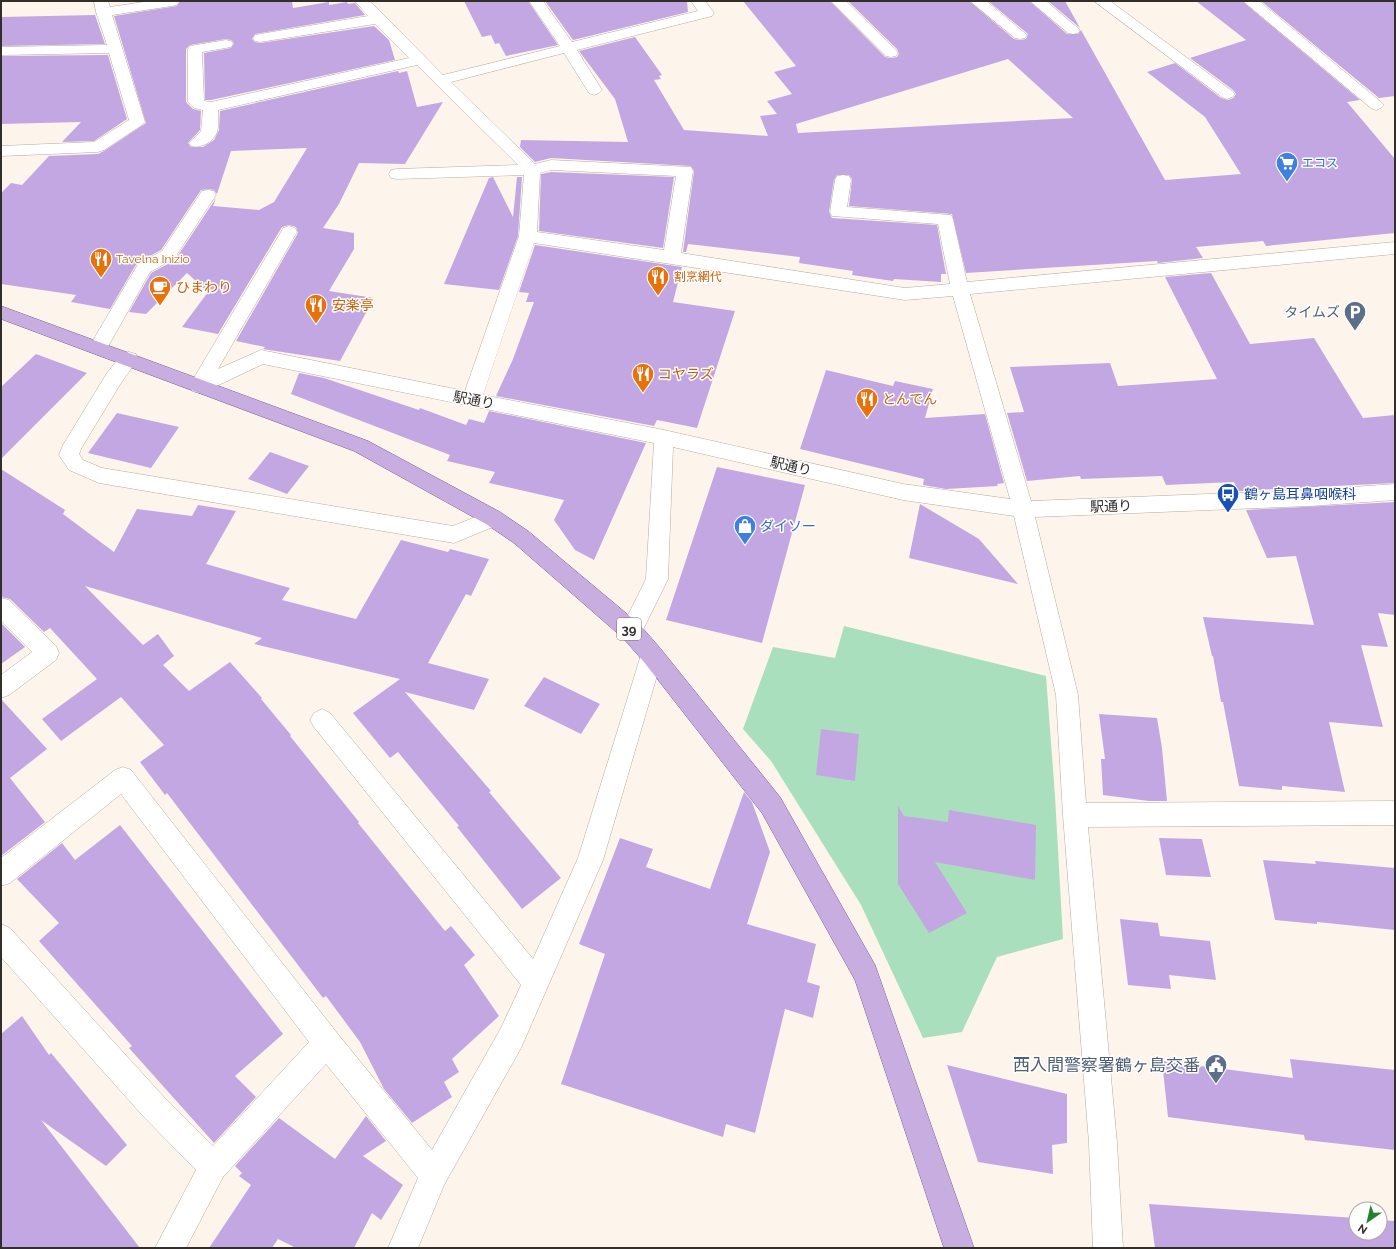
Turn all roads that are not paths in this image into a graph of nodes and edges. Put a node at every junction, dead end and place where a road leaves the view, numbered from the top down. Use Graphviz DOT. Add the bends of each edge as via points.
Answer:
graph roads {
  1 [pos="362,1"];
  2 [pos="536,1"];
  3 [pos="698,1"];
  4 [pos="838,1"];
  5 [pos="977,1"];
  6 [pos="1037,1"];
  7 [pos="1101,1"];
  8 [pos="1250,1"];
  9 [pos="172,2"];
  10 [pos="102,7"];
  11 [pos="378,18"];
  12 [pos="1073,30"];
  13 [pos="1020,35"];
  14 [pos="260,38"];
  15 [pos="226,44"];
  16 [pos="568,48"];
  17 [pos="1,50"];
  18 [pos="115,50"];
  19 [pos="891,53"];
  20 [pos="420,60"];
  21 [pos="440,80"];
  22 [pos="594,90"];
  23 [pos="1228,94"];
  24 [pos="1376,105"];
  25 [pos="211,106"];
  26 [pos="198,143"];
  27 [pos="1,151"];
  28 [pos="532,170"];
  29 [pos="397,174"];
  30 [pos="843,180"];
  31 [pos="208,195"];
  32 [pos="289,232"];
  33 [pos="528,236"];
  34 [pos="1395,248"];
  35 [pos="672,257"];
  36 [pos="960,289"];
  37 [pos="1,312"];
  38 [pos="98,347"];
  39 [pos="129,359"];
  40 [pos="199,386"];
  41 [pos="472,400"];
  42 [pos="664,437"];
  43 [pos="1395,492"];
  44 [pos="1023,509"];
  45 [pos="493,518"];
  46 [pos="1,607"];
  47 [pos="631,631"];
  48 [pos="652,655"];
  49 [pos="1,688"];
  50 [pos="322,720"];
  51 [pos="1395,813"];
  52 [pos="1075,815"];
  53 [pos="1,874"];
  54 [pos="1,937"];
  55 [pos="535,982"];
  56 [pos="327,1043"];
  57 [pos="213,1167"];
  58 [pos="434,1175"];
  59 [pos="170,1248"];
  60 [pos="403,1248"];
  61 [pos="959,1248"];
  62 [pos="1108,1248"];
  1 -- 11 [label="street"];
  2 -- 16 [label="street"];
  3 -- 16 [label="street" via="707,13"];
  4 -- 19 [label="street"];
  5 -- 13 [label="street"];
  6 -- 12 [label="street"];
  7 -- 23 [label="street"];
  8 -- 24 [label="street"];
  9 -- 10 [label="street"];
  10 -- 18 [label="street"];
  11 -- 14 [label="street"];
  11 -- 20 [label="street"];
  15 -- 25 [label="street" via="195,49 196,102"];
  16 -- 21 [label="street"];
  16 -- 22 [label="street"];
  17 -- 18 [label="street"];
  18 -- 27 [label="street" via="137,122 98,147"];
  20 -- 21 [label="street"];
  20 -- 25 [label="street"];
  21 -- 28 [label="street"];
  25 -- 26 [label="street" via="209,133"];
  28 -- 29 [label="street"];
  28 -- 33 [label="street"];
  28 -- 35 [label="street" via="551,165 685,171"];
  30 -- 36 [label="street" via="838,212 946,219"];
  31 -- 38 [label="street" via="168,255 144,268"];
  32 -- 40 [label="street"];
  33 -- 35 [label="street"];
  33 -- 41 [label="street"];
  34 -- 36 [label="street"];
  35 -- 36 [label="street" via="905,294"];
  36 -- 44 [label="street"];
  37 -- 38 [label="main road, 39"];
  38 -- 39 [label="main road, 39"];
  39 -- 40 [label="main road, 39"];
  39 -- 45 [label="street" via="114,378 73,445 69,455 76,465 99,475 454,535"];
  40 -- 41 [label="street, 駅通り" via="262,357"];
  40 -- 45 [label="main road, 39" via="361,446"];
  41 -- 42 [label="street, 駅通り"];
  42 -- 44 [label="street, 駅通り" via="904,492"];
  42 -- 47 [label="street" via="657,579"];
  43 -- 44 [label="street, 駅通り" via="1310,498"];
  44 -- 52 [label="street" via="1067,694"];
  45 -- 47 [label="main road, 39" via="521,537"];
  46 -- 49 [label="street" via="48,653"];
  47 -- 48 [label="main road, 39"];
  48 -- 55 [label="street" via="590,860"];
  48 -- 61 [label="main road, 39" via="771,805 866,974"];
  50 -- 55 [label="street"];
  51 -- 52 [label="street"];
  52 -- 62 [label="street" via="1103,1143"];
  53 -- 56 [label="street" via="123,778"];
  54 -- 57 [label="street" via="153,1106"];
  55 -- 58 [label="street" via="511,1038"];
  56 -- 57 [label="street"];
  56 -- 58 [label="street"];
  57 -- 59 [label="street"];
  58 -- 60 [label="street"];
}
